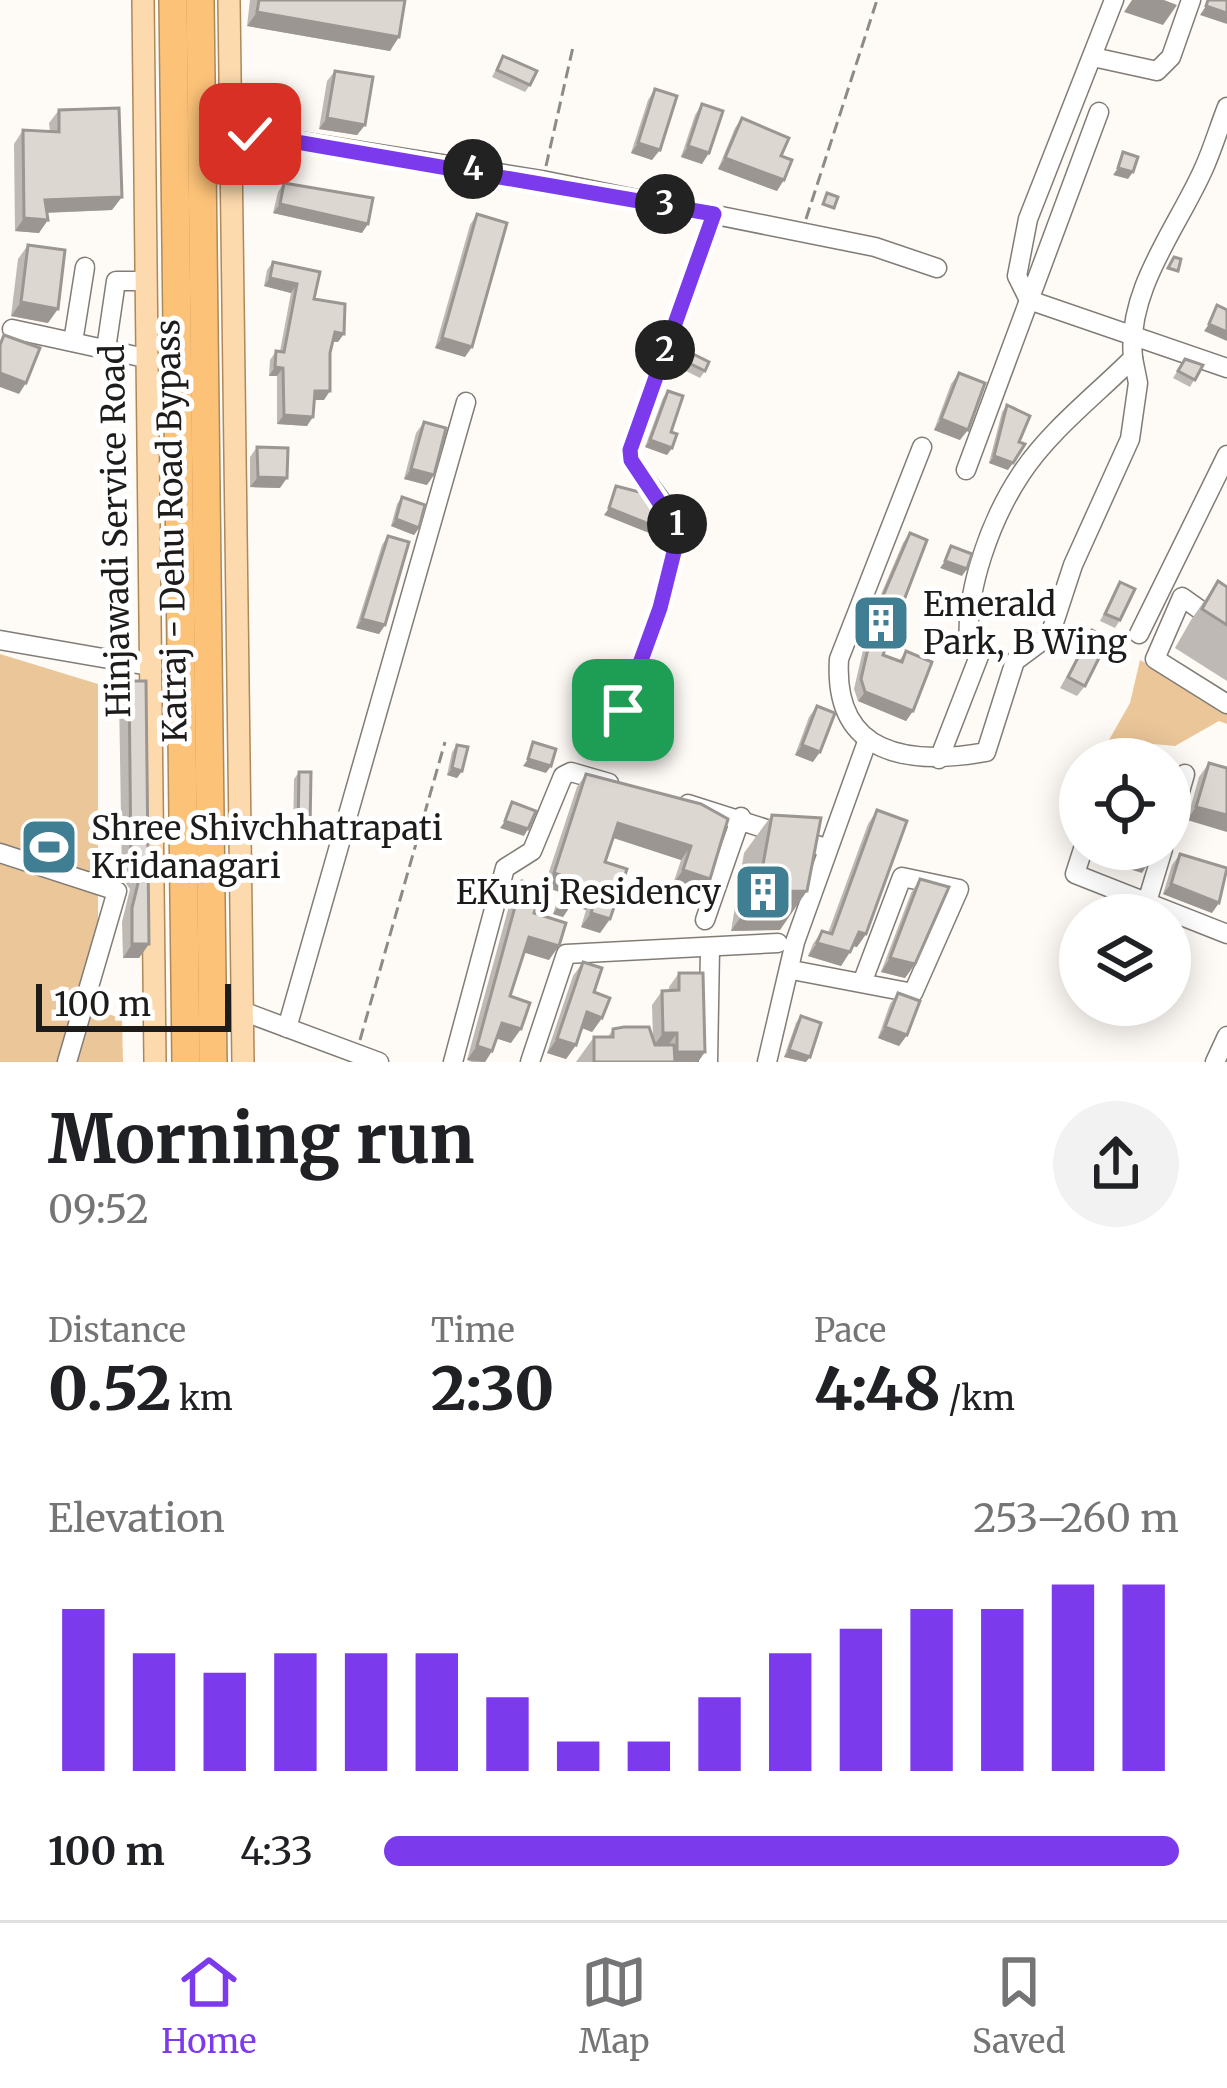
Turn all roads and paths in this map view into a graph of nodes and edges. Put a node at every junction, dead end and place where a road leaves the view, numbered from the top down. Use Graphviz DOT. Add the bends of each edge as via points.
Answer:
graph roads {
  1 [pos="143,0"];
  2 [pos="173,0"];
  3 [pos="200,0"];
  4 [pos="229,0"];
  5 [pos="877,0"];
  6 [pos="1114,0"];
  7 [pos="1191,0"];
  8 [pos="573,47"];
  9 [pos="1093,57"];
  10 [pos="1227,106"];
  11 [pos="1099,112"];
  12 [pos="230,130"];
  13 [pos="542,180"];
  14 [pos="714,214"];
  15 [pos="802,232"];
  16 [pos="86,267"];
  17 [pos="937,268"];
  18 [pos="145,281"];
  19 [pos="1030,300"];
  20 [pos="13,329"];
  21 [pos="1131,335"];
  22 [pos="73,342"];
  23 [pos="106,349"];
  24 [pos="145,358"];
  25 [pos="1133,358"];
  26 [pos="1227,368"];
  27 [pos="466,402"];
  28 [pos="922,447"];
  29 [pos="1227,455"];
  30 [pos="966,470"];
  31 [pos="221,501"];
  32 [pos="1227,629"];
  33 [pos="1139,634"];
  34 [pos="0,640"];
  35 [pos="969,644"];
  36 [pos="1015,661"];
  37 [pos="149,666"];
  38 [pos="1227,704"];
  39 [pos="623,710"];
  40 [pos="868,739"];
  41 [pos="445,742"];
  42 [pos="938,759"];
  43 [pos="627,788"];
  44 [pos="673,800"];
  45 [pos="741,818"];
  46 [pos="826,848"];
  47 [pos="0,853"];
  48 [pos="1076,870"];
  49 [pos="1126,894"];
  50 [pos="705,920"];
  51 [pos="1191,920"];
  52 [pos="786,933"];
  53 [pos="1227,934"];
  54 [pos="710,949"];
  55 [pos="792,970"];
  56 [pos="862,982"];
  57 [pos="242,1011"];
  58 [pos="287,1028"];
  59 [pos="1227,1036"];
  60 [pos="355,1058"];
  61 [pos="67,1062"];
  62 [pos="155,1062"];
  63 [pos="186,1062"];
  64 [pos="213,1062"];
  65 [pos="243,1062"];
  66 [pos="379,1062"];
  67 [pos="453,1062"];
  68 [pos="530,1062"];
  69 [pos="708,1062"];
  70 [pos="767,1062"];
  71 [pos="1216,1062"];
  1 -- 18 [label="main road, Hinjawadi Service Road"];
  2 -- 63 [label="highway, Katraj - Dehu Road Bypass"];
  3 -- 31 [label="highway, Katraj - Dehu Road Bypass"];
  4 -- 12 [label="main road"];
  5 -- 15 [label="path"];
  6 -- 9 [label="street"];
  7 -- 9 [label="street" via="1172,57 1157,71"];
  8 -- 13 [label="path"];
  9 -- 19 [label="street" via="1028,219 1017,276"];
  10 -- 21 [label="street" via="1204,168 1167,231"];
  11 -- 19 [label="street"];
  12 -- 13 [label="street"];
  12 -- 31 [label="main road"];
  13 -- 14 [label="street"];
  14 -- 15 [label="street"];
  14 -- 39 [label="street" via="630,450 679,532"];
  15 -- 17 [label="street"];
  16 -- 22 [label="street"];
  18 -- 23 [label="street" via="116,281"];
  18 -- 24 [label="main road, Hinjawadi Service Road"];
  19 -- 21 [label="street"];
  19 -- 30 [label="street"];
  20 -- 22 [label="street"];
  21 -- 25 [label="street"];
  21 -- 26 [label="street"];
  22 -- 23 [label="street"];
  23 -- 24 [label="street"];
  24 -- 37 [label="main road, Hinjawadi Service Road"];
  25 -- 35 [label="street" via="1021,475 986,550 967,614"];
  25 -- 36 [label="street" via="1130,440 1109,494 1072,565 1050,634"];
  27 -- 58 [label="street"];
  28 -- 40 [label="street" via="839,659 837,696"];
  29 -- 33 [label="street"];
  31 -- 57 [label="main road"];
  31 -- 64 [label="highway, Katraj - Dehu Road Bypass"];
  32 -- 38 [label="street" via="1181,597 1155,658"];
  34 -- 37 [label="street"];
  35 -- 36 [label="street" via="999,646"];
  35 -- 42 [label="street" via="981,651"];
  36 -- 42 [label="street" via="986,752"];
  37 -- 62 [label="main road, Hinjawadi Service Road"];
  40 -- 42 [label="street"];
  40 -- 46 [label="street"];
  41 -- 60 [label="path"];
  43 -- 67 [label="street" via="571,772 558,780 532,851 505,868"];
  44 -- 45 [label="street"];
  45 -- 46 [label="street"];
  45 -- 50 [label="street"];
  46 -- 52 [label="street"];
  47 -- 61 [label="street" via="117,891"];
  48 -- 49 [label="street"];
  51 -- 53 [label="street"];
  52 -- 54 [label="street"];
  52 -- 55 [label="street"];
  54 -- 68 [label="street" via="566,954"];
  54 -- 69 [label="street"];
  55 -- 56 [label="street"];
  55 -- 70 [label="street"];
  56 -- 56 [label="street" via="914,993 959,889 902,878"];
  57 -- 58 [label="street"];
  57 -- 65 [label="main road"];
  58 -- 60 [label="street"];
  59 -- 71 [label="street"];
  60 -- 66 [label="street"];
}
